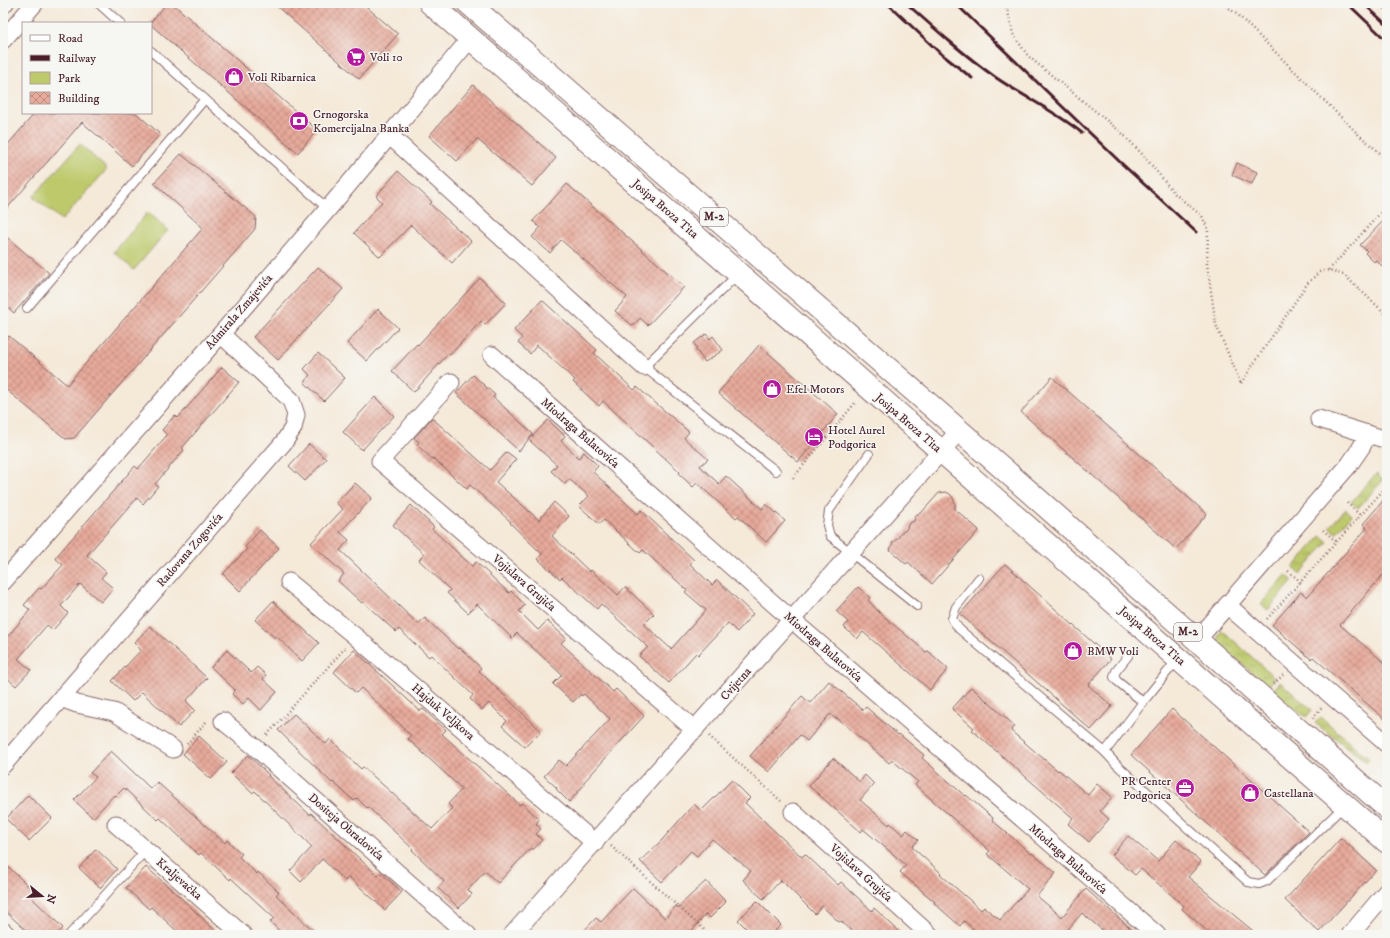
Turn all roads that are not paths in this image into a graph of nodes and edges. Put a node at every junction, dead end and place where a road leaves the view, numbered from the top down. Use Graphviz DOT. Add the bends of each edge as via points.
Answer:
graph roads {
  1 [pos="35,3"];
  2 [pos="98,3"];
  3 [pos="430,3"];
  4 [pos="468,3"];
  5 [pos="119,22"];
  6 [pos="470,38"];
  7 [pos="3,40"];
  8 [pos="152,52"];
  9 [pos="205,99"];
  10 [pos="389,135"];
  11 [pos="328,209"];
  12 [pos="738,274"];
  13 [pos="26,308"];
  14 [pos="221,334"];
  15 [pos="492,355"];
  16 [pos="644,367"];
  17 [pos="451,382"];
  18 [pos="1319,419"];
  19 [pos="960,432"];
  20 [pos="1368,434"];
  21 [pos="1387,440"];
  22 [pos="942,452"];
  23 [pos="869,454"];
  24 [pos="776,471"];
  25 [pos="852,553"];
  26 [pos="980,578"];
  27 [pos="3,582"];
  28 [pos="289,582"];
  29 [pos="1227,605"];
  30 [pos="917,606"];
  31 [pos="792,620"];
  32 [pos="1196,640"];
  33 [pos="1128,656"];
  34 [pos="1178,659"];
  35 [pos="61,698"];
  36 [pos="1143,702"];
  37 [pos="223,721"];
  38 [pos="697,728"];
  39 [pos="1387,744"];
  40 [pos="173,749"];
  41 [pos="1105,752"];
  42 [pos="3,766"];
  43 [pos="1345,805"];
  44 [pos="1387,808"];
  45 [pos="793,812"];
  46 [pos="116,824"];
  47 [pos="597,840"];
  48 [pos="1387,842"];
  49 [pos="146,850"];
  50 [pos="1387,891"];
  51 [pos="3,931"];
  52 [pos="7,935"];
  53 [pos="69,935"];
  54 [pos="243,935"];
  55 [pos="468,935"];
  56 [pos="512,935"];
  57 [pos="930,935"];
  58 [pos="1157,935"];
  59 [pos="1350,935"];
  1 -- 7 [label="street"];
  2 -- 5 [label="lane"];
  3 -- 6 [label="main road, Josipa Broza Tita / M-2"];
  4 -- 19 [label="main road, M-2"];
  6 -- 10 [label="street, Admirala Zmajevića"];
  6 -- 12 [label="main road, Josipa Broza Tita / M-2"];
  8 -- 9 [label="lane"];
  9 -- 11 [label="lane"];
  9 -- 13 [label="lane"];
  10 -- 11 [label="street, Admirala Zmajevića"];
  10 -- 16 [label="street"];
  11 -- 14 [label="street, Admirala Zmajevića"];
  12 -- 16 [label="lane"];
  12 -- 22 [label="main road, Josipa Broza Tita / M-2"];
  14 -- 27 [label="street, Admirala Zmajevića"];
  14 -- 35 [label="street, Radovana Zogovića" via="290,400 296,415 293,428 284,442"];
  15 -- 31 [label="street, Miodraga Bulatovića"];
  16 -- 24 [label="lane"];
  17 -- 38 [label="street, Vojislava Grujića" via="380,460"];
  18 -- 20 [label="street"];
  19 -- 22 [label="street, Cvijetna"];
  19 -- 32 [label="main road, M-2"];
  20 -- 21 [label="street"];
  20 -- 29 [label="street" via="1349,465"];
  22 -- 25 [label="street, Cvijetna"];
  22 -- 34 [label="main road, Josipa Broza Tita / M-2"];
  23 -- 25 [label="lane" via="829,511 827,525 830,536"];
  25 -- 30 [label="lane"];
  25 -- 31 [label="street, Cvijetna"];
  26 -- 41 [label="lane" via="956,607 952,619 959,629"];
  28 -- 47 [label="street, Hajduk Veljkova"];
  29 -- 32 [label="street"];
  29 -- 39 [label="street"];
  31 -- 38 [label="street, Cvijetna"];
  31 -- 58 [label="street, Miodraga Bulatovića"];
  32 -- 44 [label="main road, M-2"];
  33 -- 36 [label="lane" via="1114,677"];
  34 -- 36 [label="lane"];
  34 -- 43 [label="main road, Josipa Broza Tita / M-2"];
  35 -- 40 [label="street" via="114,712"];
  35 -- 42 [label="street, Radovana Zogovića"];
  36 -- 41 [label="lane"];
  37 -- 55 [label="street, Dositeja Obradovića"];
  38 -- 47 [label="street, Cvijetna"];
  41 -- 43 [label="lane" via="1248,882 1259,884 1267,881"];
  43 -- 48 [label="main road, Josipa Broza Tita / M-2"];
  45 -- 57 [label="street, Vojislava Grujića"];
  46 -- 49 [label="street, Kraljevačka"];
  47 -- 56 [label="street, Cvijetna"];
  49 -- 53 [label="lane"];
  49 -- 54 [label="street, Kraljevačka"];
  50 -- 59 [label="street"];
  51 -- 52 [label="street"];
}
